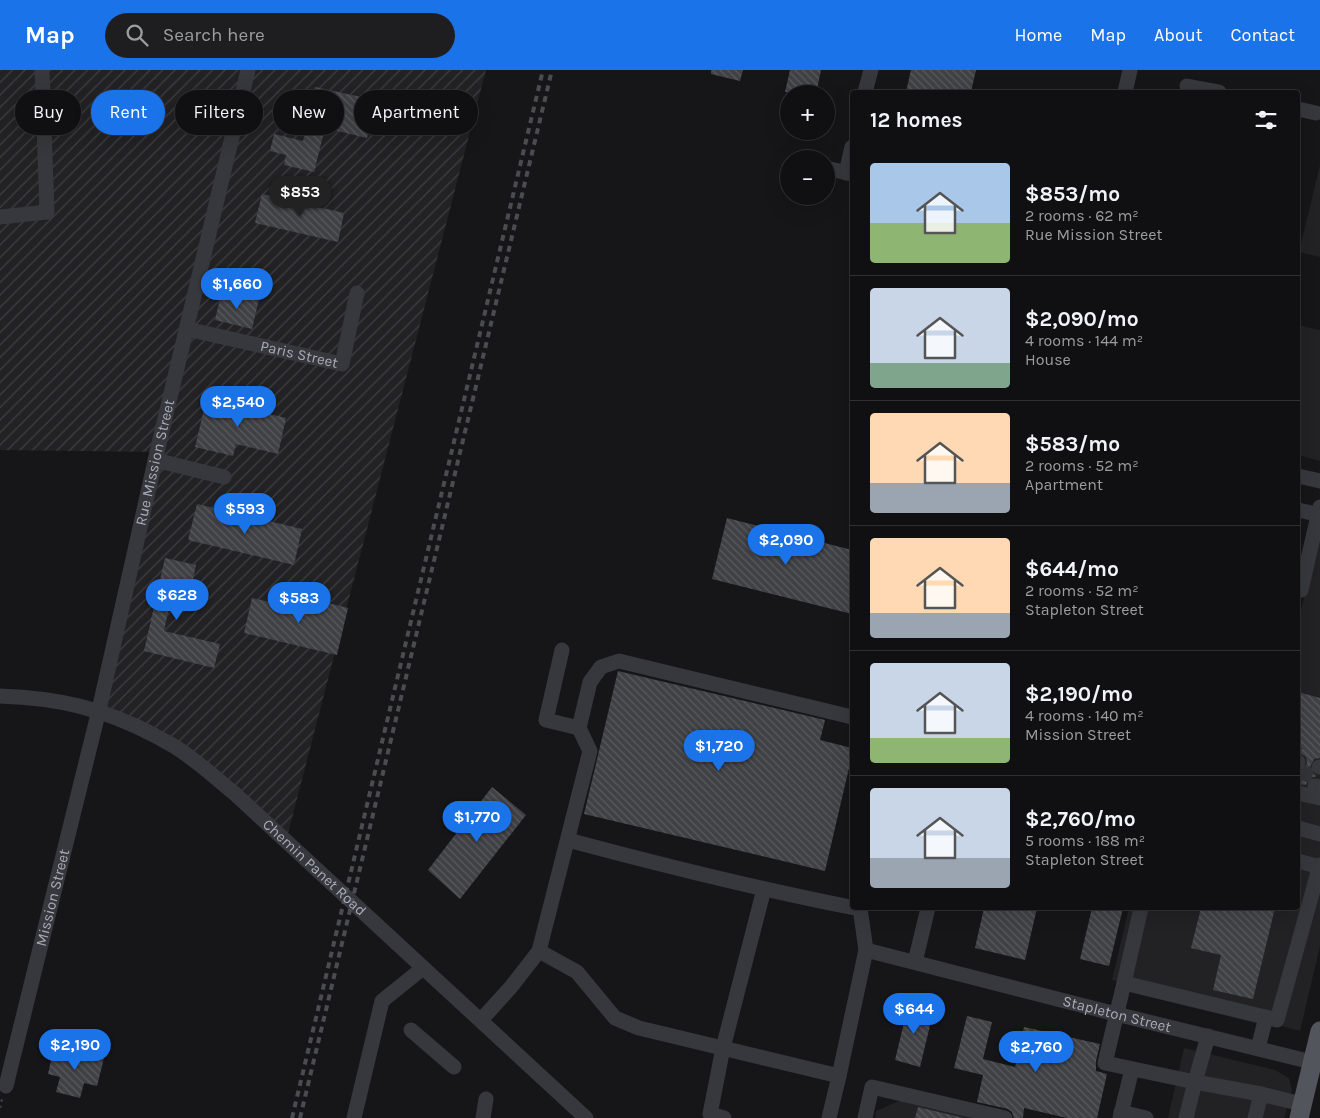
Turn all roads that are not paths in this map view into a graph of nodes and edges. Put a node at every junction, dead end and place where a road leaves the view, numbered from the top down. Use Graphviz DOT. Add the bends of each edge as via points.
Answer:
graph roads {
  1 [pos="42,70"];
  2 [pos="248,70"];
  3 [pos="871,70"];
  4 [pos="1130,70"];
  5 [pos="1187,86"];
  6 [pos="866,90"];
  7 [pos="1125,90"];
  8 [pos="1208,90"];
  9 [pos="1300,109"];
  10 [pos="1316,113"];
  11 [pos="835,170"];
  12 [pos="850,174"];
  13 [pos="0,218"];
  14 [pos="357,293"];
  15 [pos="187,329"];
  16 [pos="155,460"];
  17 [pos="1300,476"];
  18 [pos="224,477"];
  19 [pos="1320,481"];
  20 [pos="1300,510"];
  21 [pos="1319,512"];
  22 [pos="1300,590"];
  23 [pos="562,650"];
  24 [pos="0,696"];
  25 [pos="98,710"];
  26 [pos="850,717"];
  27 [pos="579,728"];
  28 [pos="1319,780"];
  29 [pos="1300,792"];
  30 [pos="1300,829"];
  31 [pos="1320,834"];
  32 [pos="568,840"];
  33 [pos="1300,862"];
  34 [pos="1320,867"];
  35 [pos="764,889"];
  36 [pos="850,906"];
  37 [pos="860,910"];
  38 [pos="928,910"];
  39 [pos="1141,910"];
  40 [pos="1314,911"];
  41 [pos="866,950"];
  42 [pos="538,951"];
  43 [pos="915,962"];
  44 [pos="423,968"];
  45 [pos="1124,983"];
  46 [pos="1116,1014"];
  47 [pos="1266,1017"];
  48 [pos="481,1020"];
  49 [pos="410,1030"];
  50 [pos="1320,1031"];
  51 [pos="1208,1036"];
  52 [pos="723,1048"];
  53 [pos="1258,1048"];
  54 [pos="1316,1063"];
  55 [pos="454,1067"];
  56 [pos="1132,1069"];
  57 [pos="839,1076"];
  58 [pos="1195,1082"];
  59 [pos="6,1086"];
  60 [pos="1261,1094"];
  61 [pos="486,1099"];
  62 [pos="1300,1111"];
  63 [pos="1120,1115"];
  64 [pos="714,1117"];
  65 [pos="354,1118"];
  66 [pos="483,1118"];
  67 [pos="586,1118"];
  68 [pos="830,1118"];
  69 [pos="865,1118"];
  70 [pos="1005,1118"];
  71 [pos="1146,1118"];
  72 [pos="1186,1118"];
  73 [pos="1255,1118"];
  1 -- 13 [label="street" via="47,212"];
  2 -- 15 [label="street, Rue Mission Street"];
  3 -- 6 [label="street"];
  4 -- 7 [label="street"];
  5 -- 8 [label="street"];
  9 -- 10 [label="street"];
  11 -- 12 [label="street"];
  14 -- 15 [label="street, Paris Street" via="342,364"];
  15 -- 16 [label="street, Rue Mission Street"];
  16 -- 18 [label="street"];
  16 -- 25 [label="street, Rue Mission Street"];
  17 -- 19 [label="street"];
  20 -- 21 [label="street"];
  21 -- 22 [label="street"];
  23 -- 27 [label="street" via="546,720"];
  24 -- 25 [label="street, Chemin Panet Road" via="64,702"];
  25 -- 44 [label="street, Chemin Panet Road" via="134,724 178,748 207,770"];
  25 -- 59 [label="street, Mission Street"];
  26 -- 27 [label="street" via="619,661 601,667 590,682"];
  27 -- 32 [label="street" via="590,751"];
  28 -- 29 [label="street"];
  30 -- 31 [label="street"];
  32 -- 35 [label="street"];
  32 -- 42 [label="street"];
  33 -- 34 [label="street"];
  34 -- 40 [label="street"];
  35 -- 36 [label="street"];
  35 -- 52 [label="street"];
  37 -- 41 [label="street"];
  38 -- 43 [label="street"];
  39 -- 45 [label="street"];
  40 -- 47 [label="street" via="1277,1020"];
  41 -- 43 [label="street, Stapleton Street"];
  41 -- 57 [label="street"];
  42 -- 48 [label="street"];
  42 -- 52 [label="street" via="577,972 615,1018 639,1028"];
  43 -- 46 [label="street, Stapleton Street"];
  44 -- 48 [label="street, Chemin Panet Road"];
  44 -- 65 [label="street" via="382,1001"];
  45 -- 46 [label="street"];
  45 -- 47 [label="street"];
  46 -- 51 [label="street, Stapleton Street"];
  46 -- 56 [label="street" via="1106,1063"];
  47 -- 53 [label="street"];
  48 -- 67 [label="street, Chemin Panet Road"];
  49 -- 55 [label="street"];
  50 -- 54 [label="main road"];
  51 -- 53 [label="street, Stapleton Street"];
  51 -- 58 [label="street"];
  52 -- 57 [label="street"];
  52 -- 64 [label="street"];
  53 -- 54 [label="street, Stapleton Street"];
  54 -- 62 [label="main road"];
  56 -- 58 [label="street"];
  56 -- 63 [label="street"];
  57 -- 68 [label="street"];
  58 -- 60 [label="street"];
  58 -- 72 [label="street"];
  60 -- 62 [label="street"];
  60 -- 73 [label="street"];
  61 -- 66 [label="street"];
  63 -- 71 [label="street"];
  69 -- 70 [label="street" via="872,1087"];
}
